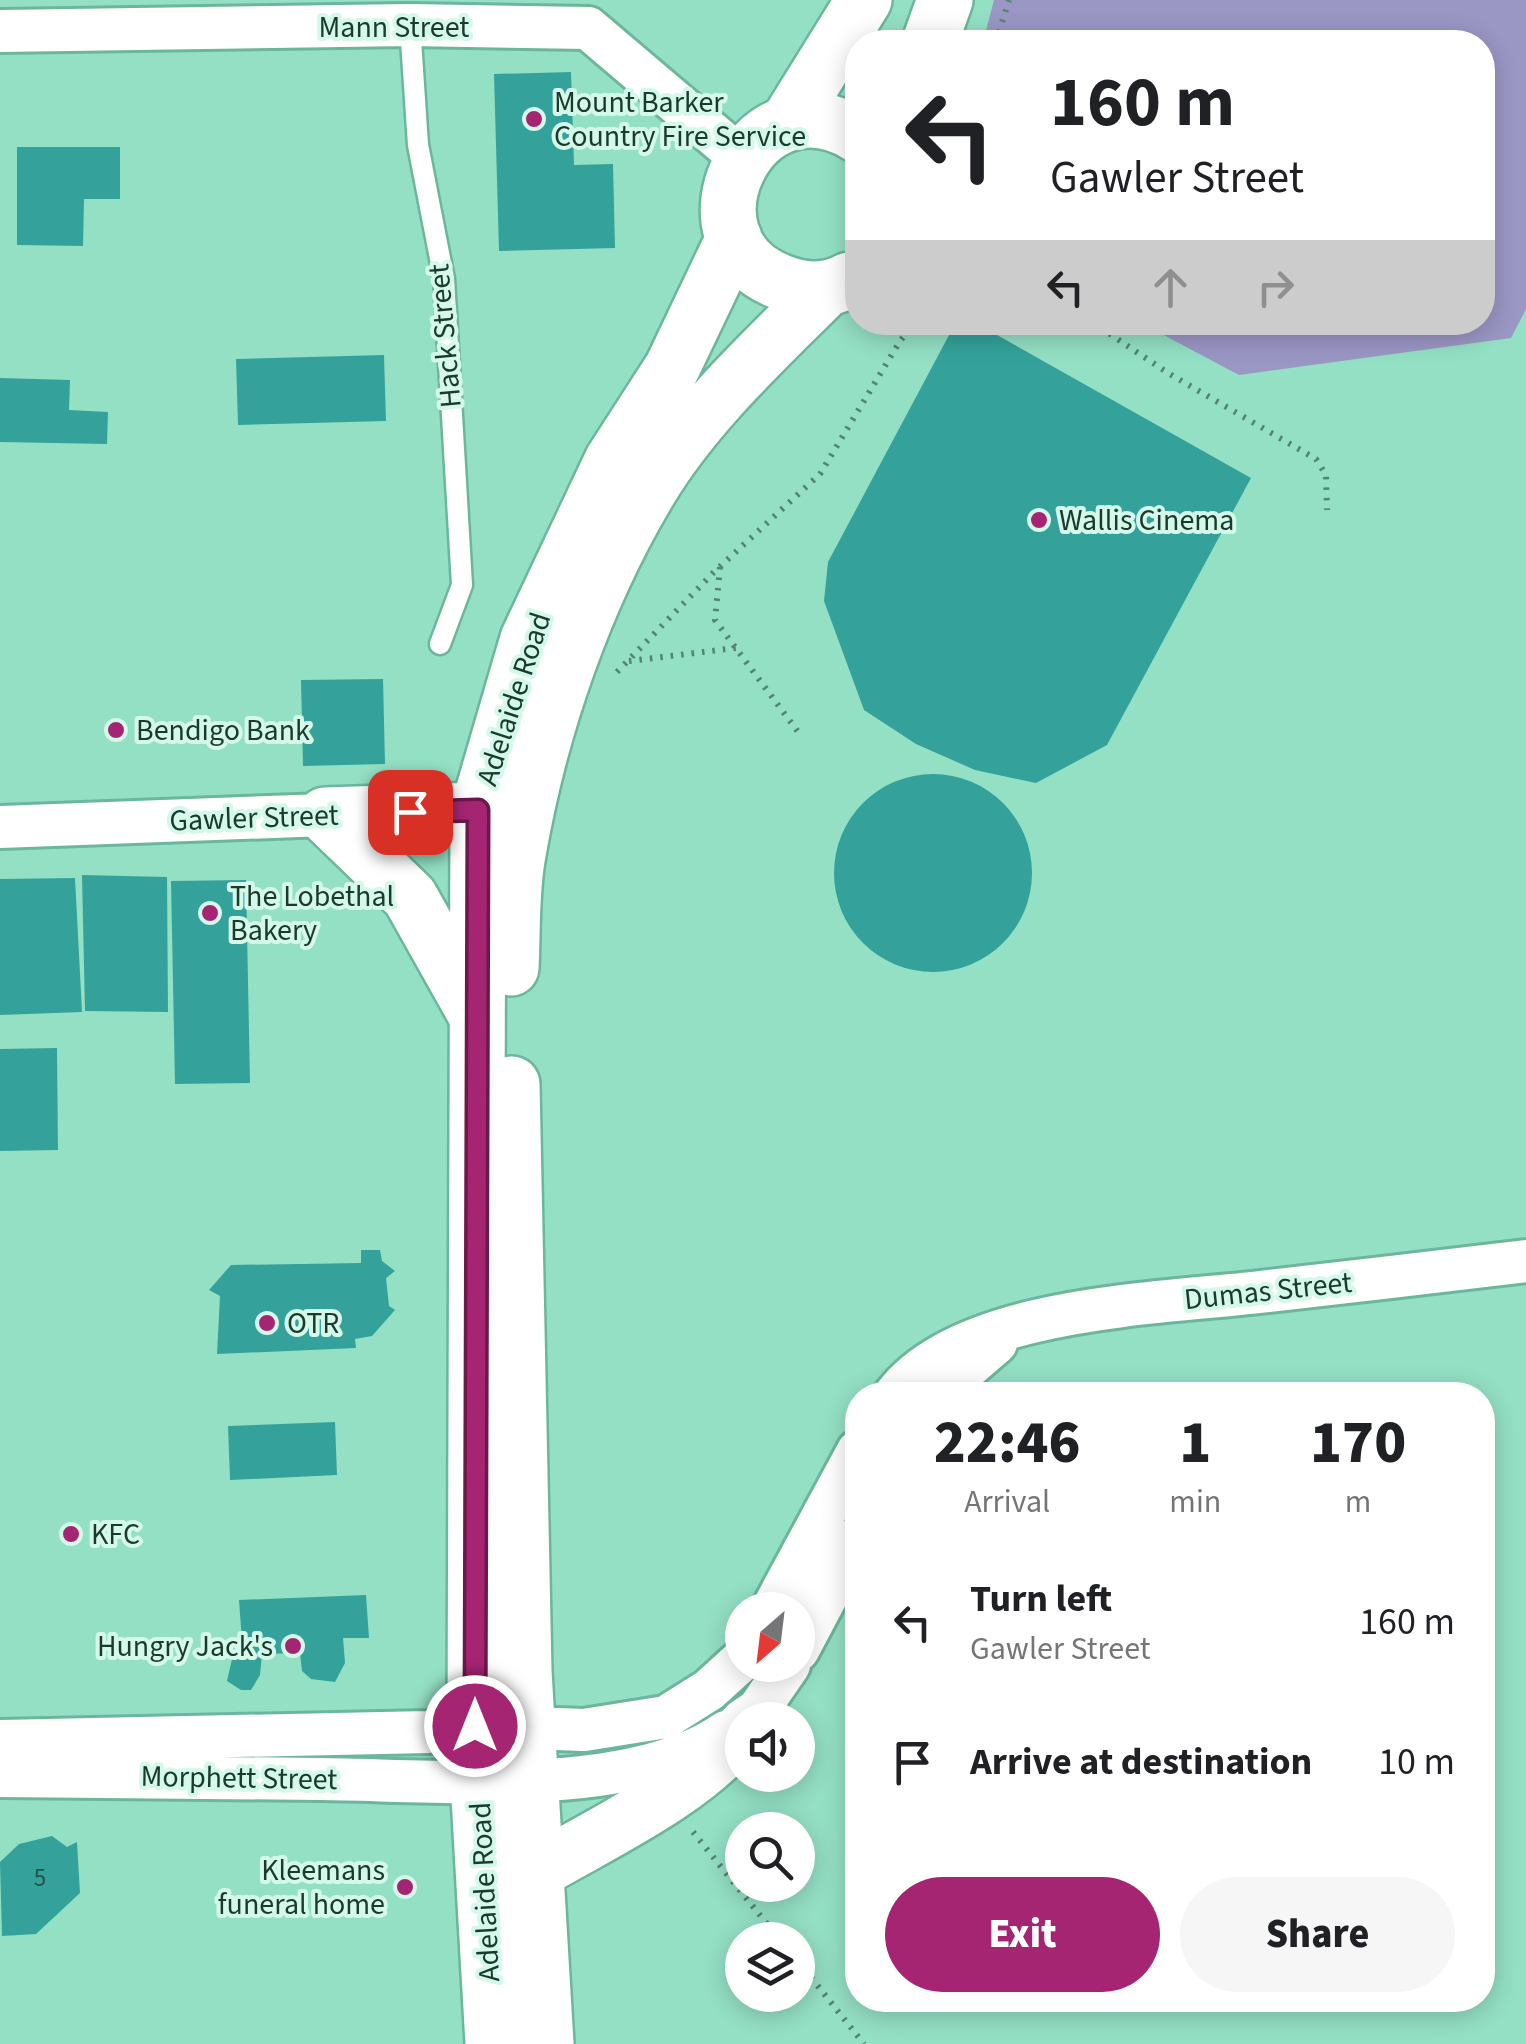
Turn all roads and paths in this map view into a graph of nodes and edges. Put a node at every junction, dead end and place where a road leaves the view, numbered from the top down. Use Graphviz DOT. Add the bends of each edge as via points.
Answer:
graph roads {
  1 [pos="864,0"];
  2 [pos="944,0"];
  3 [pos="1010,0"];
  4 [pos="410,25"];
  5 [pos="845,30"];
  6 [pos="934,30"];
  7 [pos="1000,30"];
  8 [pos="0,31"];
  9 [pos="845,31"];
  10 [pos="787,124"];
  11 [pos="845,128"];
  12 [pos="741,158"];
  13 [pos="734,238"];
  14 [pos="842,282"];
  15 [pos="905,335"];
  16 [pos="1112,335"];
  17 [pos="1327,510"];
  18 [pos="720,566"];
  19 [pos="440,644"];
  20 [pos="736,648"];
  21 [pos="628,661"];
  22 [pos="606,683"];
  23 [pos="801,736"];
  24 [pos="540,744"];
  25 [pos="478,810"];
  26 [pos="325,815"];
  27 [pos="0,827"];
  28 [pos="475,1013"];
  29 [pos="1526,1261"];
  30 [pos="1012,1330"];
  31 [pos="905,1382"];
  32 [pos="954,1382"];
  33 [pos="845,1475"];
  34 [pos="845,1561"];
  35 [pos="782,1592"];
  36 [pos="815,1618"];
  37 [pos="773,1682"];
  38 [pos="731,1702"];
  39 [pos="754,1702"];
  40 [pos="475,1726"];
  41 [pos="725,1729"];
  42 [pos="0,1741"];
  43 [pos="725,1752"];
  44 [pos="530,1753"];
  45 [pos="0,1776"];
  46 [pos="478,1780"];
  47 [pos="682,1818"];
  48 [pos="536,1871"];
  49 [pos="766,1922"];
  50 [pos="815,1982"];
  51 [pos="494,2044"];
  52 [pos="546,2044"];
  53 [pos="864,2044"];
  1 -- 5 [label="main road"];
  2 -- 6 [label="main road"];
  3 -- 7 [label="path"];
  4 -- 8 [label="street, Mann Street"];
  4 -- 12 [label="street, Mann Street" via="588,28"];
  4 -- 19 [label="lane, Hack Street" via="418,145 444,279 462,584"];
  9 -- 10 [label="main road"];
  10 -- 11 [label="main road" via="818,120"];
  10 -- 12 [label="main road"];
  12 -- 13 [label="main road" via="729,189"];
  13 -- 14 [label="main road" via="754,267 771,278 797,288"];
  13 -- 25 [label="main road, Adelaide Road" via="672,368 612,461 528,639"];
  14 -- 24 [label="main road, Adelaide Road" via="724,391 651,488 603,585"];
  15 -- 18 [label="path" via="820,474"];
  16 -- 17 [label="path" via="1316,459 1326,475"];
  18 -- 20 [label="path" via="715,620"];
  18 -- 21 [label="path"];
  20 -- 21 [label="path"];
  20 -- 23 [label="path"];
  21 -- 22 [label="path"];
  24 -- 25 [label="main road"];
  24 -- 44 [label="main road, Adelaide Road" via="517,858 510,984"];
  25 -- 26 [label="main road, Gawler Street"];
  25 -- 28 [label="main road, Adelaide Road"];
  26 -- 27 [label="street, Gawler Street"];
  26 -- 28 [label="main road" via="410,897"];
  28 -- 40 [label="main road, Adelaide Road"];
  29 -- 30 [label="street, Dumas Street" via="1076,1312"];
  30 -- 31 [label="street, Dumas Street" via="956,1346"];
  30 -- 32 [label="street, Dumas Street"];
  33 -- 35 [label="street"];
  34 -- 36 [label="street"];
  37 -- 39 [label="street"];
  38 -- 44 [label="street" via="709,1690 666,1717 584,1730"];
  40 -- 42 [label="street, Morphett Street"];
  40 -- 44 [label="street"];
  40 -- 46 [label="main road, Adelaide Road"];
  41 -- 44 [label="street" via="706,1746 612,1774"];
  43 -- 48 [label="main road"];
  44 -- 46 [label="street"];
  44 -- 48 [label="main road, Adelaide Road"];
  45 -- 46 [label="street, Morphett Street"];
  46 -- 51 [label="main road, Adelaide Road"];
  47 -- 49 [label="path"];
  48 -- 52 [label="main road, Adelaide Road"];
  50 -- 53 [label="path"];
}
